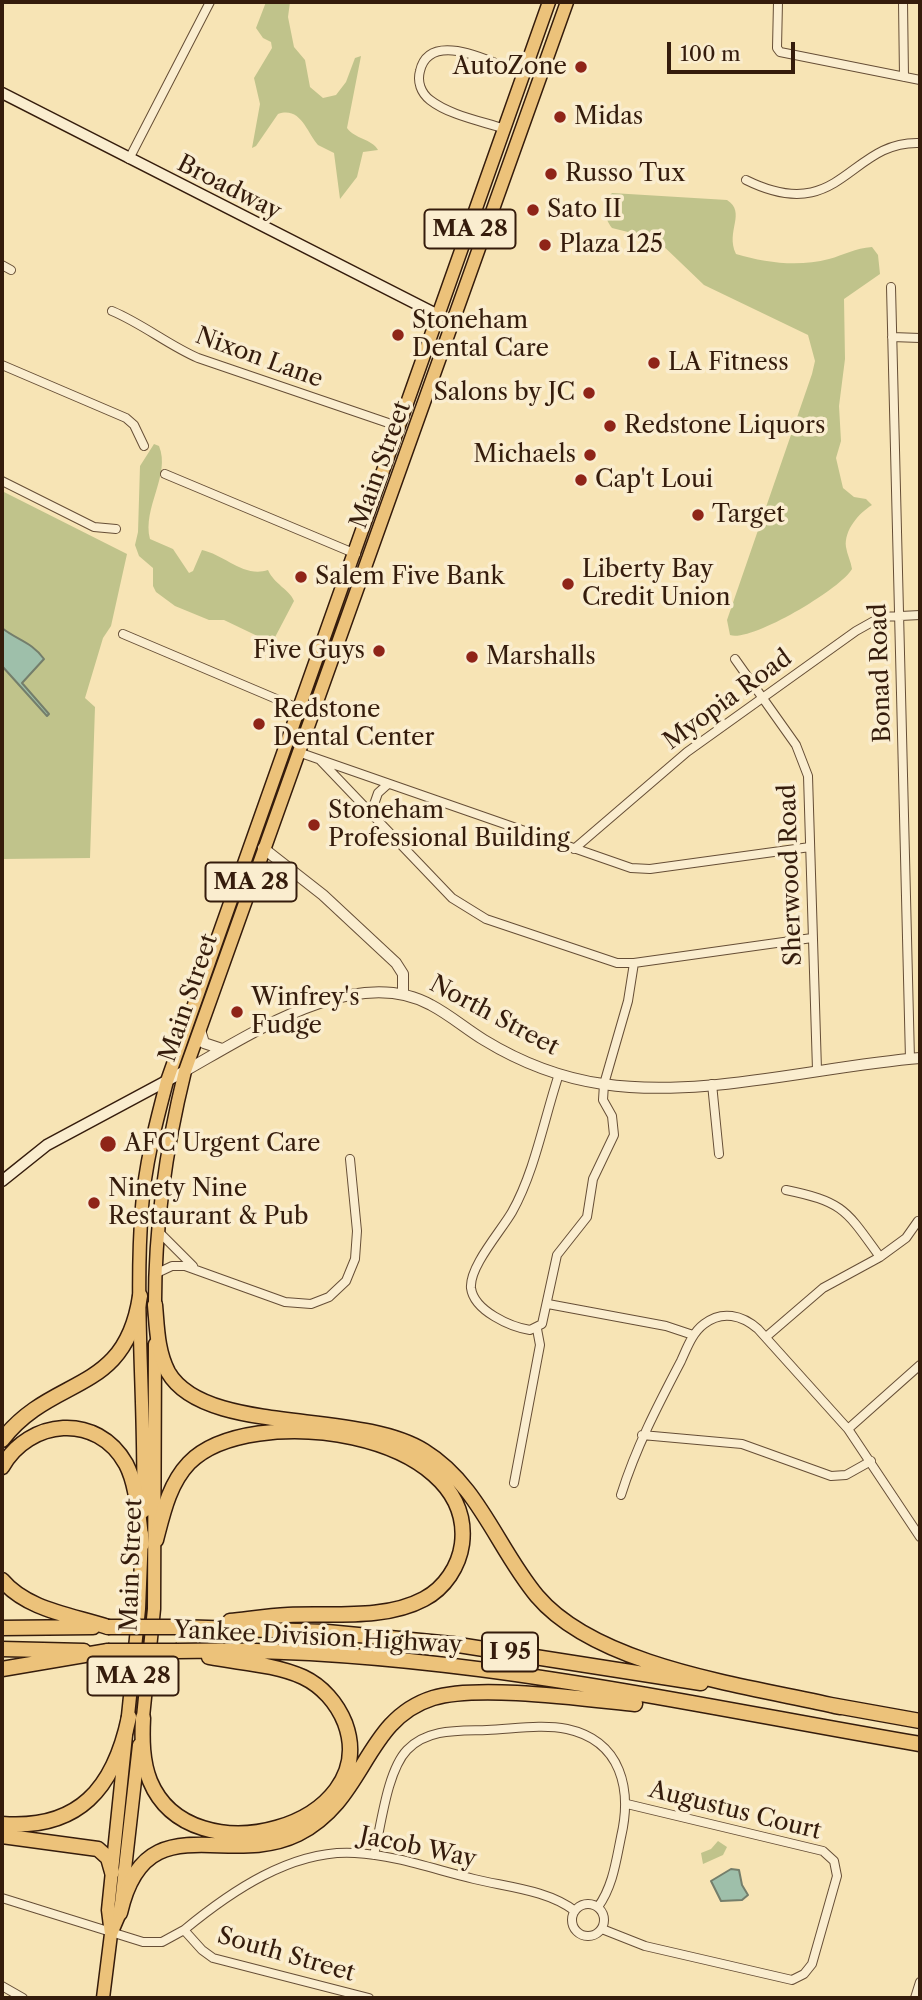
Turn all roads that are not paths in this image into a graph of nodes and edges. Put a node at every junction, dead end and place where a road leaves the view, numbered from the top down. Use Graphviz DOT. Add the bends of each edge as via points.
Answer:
graph roads {
  1 [pos="209,2"];
  2 [pos="567,2"];
  3 [pos="778,2"];
  4 [pos="903,2"];
  5 [pos="548,5"];
  6 [pos="559,24"];
  7 [pos="523,75"];
  8 [pos="904,77"];
  9 [pos="920,80"];
  10 [pos="2,93"];
  11 [pos="505,129"];
  12 [pos="920,143"];
  13 [pos="129,159"];
  14 [pos="746,180"];
  15 [pos="2,265"];
  16 [pos="11,270"];
  17 [pos="891,287"];
  18 [pos="112,311"];
  19 [pos="440,316"];
  20 [pos="892,337"];
  21 [pos="920,338"];
  22 [pos="2,365"];
  23 [pos="400,428"];
  24 [pos="145,446"];
  25 [pos="165,474"];
  26 [pos="2,481"];
  27 [pos="117,529"];
  28 [pos="356,554"];
  29 [pos="899,615"];
  30 [pos="920,615"];
  31 [pos="123,634"];
  32 [pos="735,659"];
  33 [pos="763,698"];
  34 [pos="300,709"];
  35 [pos="298,752"];
  36 [pos="320,760"];
  37 [pos="388,784"];
  38 [pos="371,813"];
  39 [pos="810,847"];
  40 [pos="263,848"];
  41 [pos="574,849"];
  42 [pos="812,938"];
  43 [pos="634,963"];
  44 [pos="403,994"];
  45 [pos="202,1023"];
  46 [pos="920,1028"];
  47 [pos="910,1031"];
  48 [pos="226,1048"];
  49 [pos="915,1058"];
  50 [pos="817,1070"];
  51 [pos="186,1071"];
  52 [pos="559,1074"];
  53 [pos="167,1081"];
  54 [pos="604,1084"];
  55 [pos="712,1084"];
  56 [pos="719,1154"];
  57 [pos="350,1159"];
  58 [pos="2,1181"];
  59 [pos="786,1191"];
  60 [pos="918,1220"];
  61 [pos="157,1231"];
  62 [pos="880,1256"];
  63 [pos="195,1268"];
  64 [pos="155,1274"];
  65 [pos="140,1296"];
  66 [pos="548,1304"];
  67 [pos="155,1305"];
  68 [pos="537,1329"];
  69 [pos="694,1335"];
  70 [pos="766,1337"];
  71 [pos="920,1365"];
  72 [pos="848,1429"];
  73 [pos="642,1435"];
  74 [pos="2,1440"];
  75 [pos="871,1461"];
  76 [pos="2,1467"];
  77 [pos="514,1483"];
  78 [pos="621,1495"];
  79 [pos="920,1537"];
  80 [pos="149,1542"];
  81 [pos="2,1580"];
  82 [pos="108,1627"];
  83 [pos="178,1627"];
  84 [pos="2,1628"];
  85 [pos="2,1649"];
  86 [pos="108,1651"];
  87 [pos="177,1651"];
  88 [pos="2,1669"];
  89 [pos="840,1707"];
  90 [pos="757,1716"];
  91 [pos="136,1718"];
  92 [pos="920,1721"];
  93 [pos="920,1744"];
  94 [pos="627,1804"];
  95 [pos="2,1824"];
  96 [pos="2,1836"];
  97 [pos="374,1855"];
  98 [pos="112,1872"];
  99 [pos="2,1898"];
  100 [pos="598,1907"];
  101 [pos="575,1911"];
  102 [pos="120,1913"];
  103 [pos="602,1928"];
  104 [pos="184,1930"];
  105 [pos="111,1934"];
  106 [pos="920,1982"];
  107 [pos="2,1986"];
  108 [pos="23,1998"];
  109 [pos="103,1998"];
  110 [pos="369,1998"];
  111 [pos="915,1998"];
  1 -- 13 [label="street"];
  2 -- 6 [label="main road, Main Street / MA 28"];
  3 -- 8 [label="street" via="780,52"];
  4 -- 8 [label="street"];
  5 -- 6 [label="main road" via="549,19"];
  5 -- 7 [label="main road, Main Street / MA 28"];
  6 -- 35 [label="main road, Main Street / MA 28"];
  7 -- 11 [label="main road, Main Street / MA 28"];
  7 -- 11 [label="street" via="445,49 431,53 420,69 420,85 429,99"];
  8 -- 9 [label="street"];
  10 -- 13 [label="main road, Broadway"];
  11 -- 19 [label="main road, Main Street / MA 28"];
  12 -- 14 [label="street" via="885,150 836,183 807,193 776,192"];
  13 -- 19 [label="main road, Broadway"];
  15 -- 16 [label="street"];
  17 -- 20 [label="street, Bonad Road"];
  18 -- 23 [label="street, Nixon Lane" via="198,358"];
  19 -- 23 [label="main road, Main Street / MA 28"];
  20 -- 21 [label="street"];
  20 -- 29 [label="street, Bonad Road"];
  22 -- 24 [label="street" via="126,418"];
  23 -- 28 [label="main road, Main Street / MA 28"];
  25 -- 28 [label="street"];
  26 -- 27 [label="street" via="95,528"];
  28 -- 34 [label="main road, Main Street / MA 28"];
  29 -- 30 [label="street, Myopia Road"];
  29 -- 33 [label="street, Myopia Road" via="866,624"];
  29 -- 47 [label="street, Bonad Road"];
  31 -- 34 [label="street"];
  32 -- 33 [label="street, Sherwood Road"];
  33 -- 39 [label="street, Sherwood Road" via="806,767"];
  33 -- 41 [label="street, Myopia Road" via="666,769"];
  34 -- 53 [label="main road, Main Street / MA 28"];
  35 -- 36 [label="street"];
  35 -- 40 [label="main road, Main Street / MA 28"];
  36 -- 37 [label="street"];
  36 -- 38 [label="street"];
  37 -- 38 [label="street" via="378,793"];
  37 -- 41 [label="street"];
  38 -- 43 [label="street" via="452,898 476,915 598,959"];
  39 -- 41 [label="street" via="644,869"];
  39 -- 42 [label="street, Sherwood Road"];
  40 -- 44 [label="street" via="323,895 396,963 403,974"];
  40 -- 45 [label="main road, Main Street / MA 28"];
  42 -- 43 [label="street"];
  42 -- 50 [label="street, Sherwood Road"];
  43 -- 54 [label="street" via="634,981"];
  44 -- 48 [label="street, North Street" via="349,994 292,1015"];
  44 -- 52 [label="street, North Street" via="431,1005 507,1052"];
  45 -- 48 [label="street" via="204,1043 213,1049"];
  45 -- 51 [label="main road, Main Street / MA 28"];
  46 -- 47 [label="street"];
  47 -- 49 [label="street, Bonad Road"];
  48 -- 51 [label="street, North Street"];
  49 -- 50 [label="street, North Street"];
  50 -- 55 [label="street, North Street"];
  51 -- 53 [label="main road, North Street"];
  51 -- 61 [label="main road, Main Street / MA 28" via="164,1161"];
  52 -- 54 [label="street, North Street"];
  52 -- 68 [label="street" via="522,1192 471,1284 475,1298 492,1313 513,1326"];
  53 -- 58 [label="main road, North Street" via="41,1149"];
  53 -- 65 [label="main road, Main Street / MA 28" via="147,1165"];
  54 -- 55 [label="street, North Street"];
  54 -- 66 [label="street" via="603,1100 612,1116 614,1135 593,1179 587,1217 556,1258"];
  55 -- 56 [label="street"];
  57 -- 63 [label="street" via="356,1254 349,1278 332,1295 310,1304 285,1302"];
  59 -- 62 [label="street" via="840,1206"];
  60 -- 62 [label="street" via="902,1241"];
  61 -- 63 [label="street"];
  61 -- 64 [label="main road, Main Street / MA 28"];
  62 -- 70 [label="street" via="823,1288"];
  63 -- 64 [label="street" via="176,1265"];
  64 -- 67 [label="main road, Main Street / MA 28"];
  65 -- 74 [label="highway" via="134,1326 116,1358 35,1409"];
  65 -- 80 [label="main road, Main Street / MA 28"];
  66 -- 68 [label="street"];
  66 -- 69 [label="street"];
  67 -- 80 [label="main road, Main Street / MA 28"];
  67 -- 89 [label="highway" via="164,1361 186,1392 218,1408 376,1431 425,1451 468,1492 541,1600 589,1637 647,1662"];
  68 -- 77 [label="street" via="540,1345"];
  69 -- 70 [label="street" via="710,1321 732,1315 751,1323"];
  69 -- 73 [label="street"];
  70 -- 72 [label="street"];
  71 -- 72 [label="street"];
  72 -- 75 [label="street"];
  73 -- 75 [label="street" via="742,1444 831,1476 846,1475"];
  73 -- 78 [label="street"];
  75 -- 79 [label="street"];
  76 -- 80 [label="highway" via="18,1446 41,1431 73,1427 97,1434 114,1447 130,1472"];
  80 -- 83 [label="highway" via="172,1487 189,1462 229,1438 259,1433 334,1436 403,1453 446,1485 460,1514 462,1543 454,1568 437,1590 411,1605 389,1611 286,1615"];
  80 -- 91 [label="main road, Main Street / MA 28" via="139,1609"];
  81 -- 82 [label="highway" via="31,1602"];
  82 -- 83 [label="highway, Yankee Division Highway / I 95, bridge"];
  82 -- 84 [label="highway, Yankee Division Highway / I 95"];
  83 -- 89 [label="highway, Yankee Division Highway / I 95" via="327,1632 452,1644"];
  85 -- 86 [label="highway, Yankee Division Highway / I 95"];
  86 -- 87 [label="highway, Yankee Division Highway / I 95, bridge"];
  86 -- 88 [label="highway"];
  87 -- 90 [label="highway, Yankee Division Highway / I 95" via="432,1664"];
  87 -- 91 [label="highway" via="279,1669 320,1688 337,1708 348,1734 346,1764 339,1782 316,1809 288,1825 252,1834 206,1828 176,1813 156,1792"];
  89 -- 92 [label="highway, Yankee Division Highway / I 95"];
  90 -- 93 [label="highway, Yankee Division Highway / I 95"];
  90 -- 102 [label="highway" via="534,1695 433,1698 413,1706 390,1724 348,1792 324,1818 290,1838 263,1845 183,1843 162,1849 137,1870"];
  91 -- 95 [label="highway" via="112,1771 90,1799 54,1819"];
  91 -- 98 [label="main road, Main Street / MA 28"];
  91 -- 102 [label="main road, Main Street / MA 28"];
  94 -- 97 [label="street" via="625,1784 613,1759 576,1732 548,1727 439,1733 412,1745 397,1764"];
  94 -- 100 [label="street" via="611,1883"];
  94 -- 103 [label="street, Augustus Court" via="823,1851 835,1862 837,1879 813,1964 795,1979 645,1946"];
  96 -- 98 [label="highway" via="98,1849 108,1858"];
  97 -- 101 [label="street, Jacob Way" via="548,1896"];
  97 -- 104 [label="street, Jacob Way" via="325,1855 257,1878"];
  98 -- 105 [label="main road, Main Street / MA 28"];
  99 -- 105 [label="street, South Street"];
  100 -- 101 [label="street" via="587,1904"];
  100 -- 103 [label="street" via="604,1917"];
  101 -- 103 [label="street" via="572,1923 580,1934 593,1935"];
  102 -- 105 [label="main road, Main Street / MA 28"];
  104 -- 105 [label="street, South Street" via="154,1943"];
  104 -- 110 [label="street, South Street" via="213,1958"];
  105 -- 109 [label="main road, Main Street / MA 28"];
  106 -- 111 [label="street"];
  107 -- 108 [label="street"];
}
